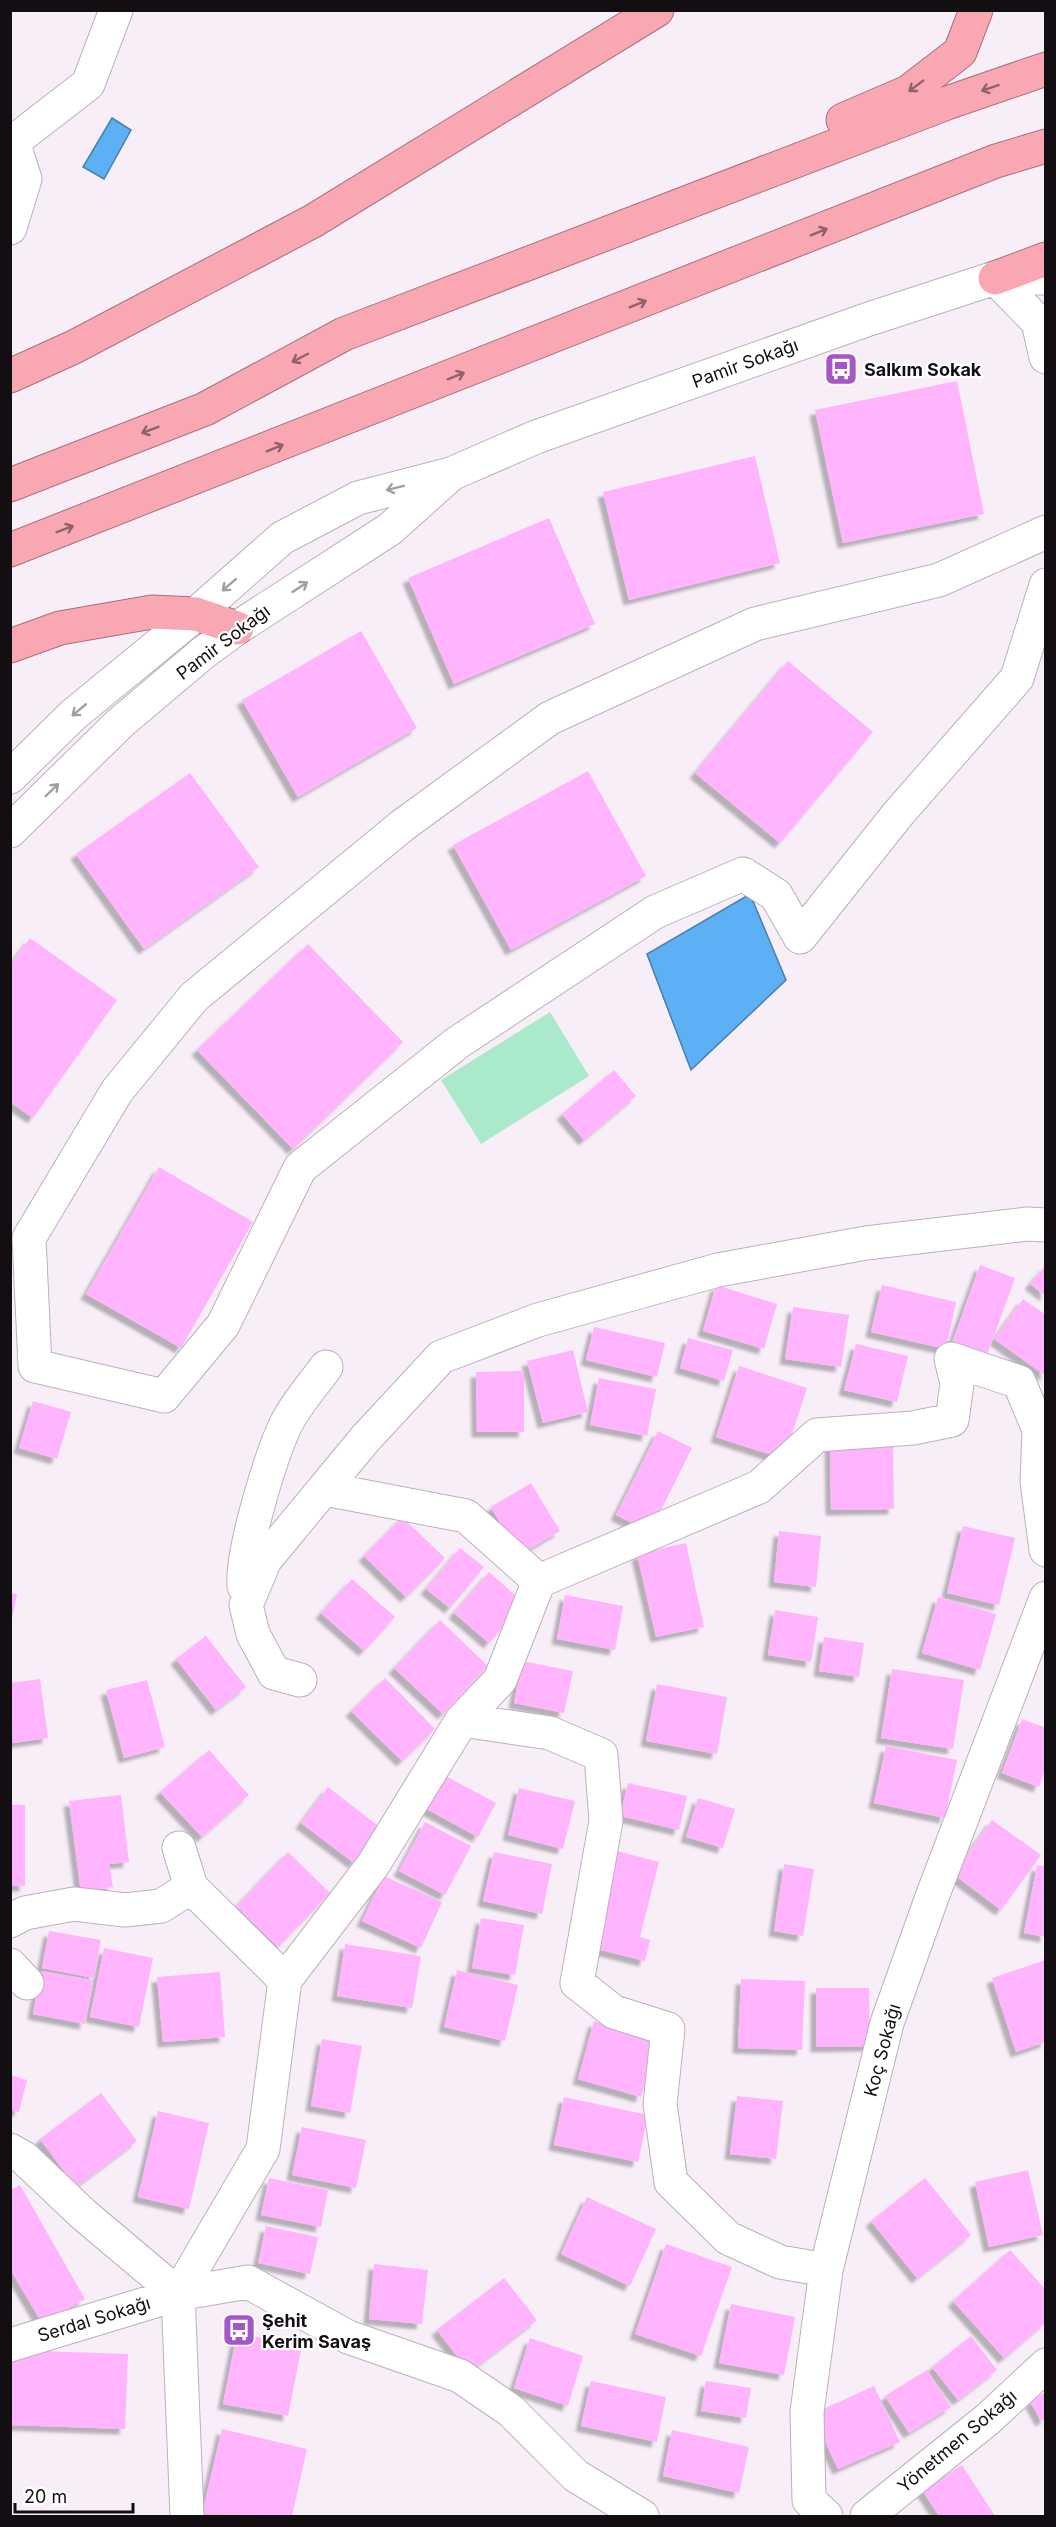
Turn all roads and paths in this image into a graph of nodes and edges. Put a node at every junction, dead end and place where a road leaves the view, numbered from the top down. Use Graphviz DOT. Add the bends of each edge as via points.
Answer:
graph roads {
  1 [pos="116,10"];
  2 [pos="627,10"];
  3 [pos="657,10"];
  4 [pos="976,10"];
  5 [pos="589,50"];
  6 [pos="1046,69"];
  7 [pos="12,143"];
  8 [pos="1046,146"];
  9 [pos="10,228"];
  10 [pos="1046,259"];
  11 [pos="995,278"];
  12 [pos="1046,278"];
  13 [pos="344,334"];
  14 [pos="1046,357"];
  15 [pos="10,376"];
  16 [pos="451,474"];
  17 [pos="10,485"];
  18 [pos="1046,532"];
  19 [pos="10,550"];
  20 [pos="1046,585"];
  21 [pos="196,614"];
  22 [pos="237,628"];
  23 [pos="10,646"];
  24 [pos="10,777"];
  25 [pos="10,831"];
  26 [pos="1046,1225"];
  27 [pos="326,1367"];
  28 [pos="326,1489"];
  29 [pos="1046,1550"];
  30 [pos="539,1581"];
  31 [pos="1046,1598"];
  32 [pos="246,1605"];
  33 [pos="300,1680"];
  34 [pos="462,1720"];
  35 [pos="179,1848"];
  36 [pos="190,1887"];
  37 [pos="10,1921"];
  38 [pos="285,1980"];
  39 [pos="10,2150"];
  40 [pos="826,2270"];
  41 [pos="178,2294"];
  42 [pos="10,2345"];
  43 [pos="1046,2365"];
  44 [pos="187,2517"];
  45 [pos="642,2517"];
  46 [pos="825,2517"];
  47 [pos="867,2517"];
  1 -- 7 [label="street" via="88,84"];
  2 -- 5 [label="highway"];
  3 -- 5 [label="highway"];
  4 -- 13 [label="highway, one-way" via="960,52 908,92"];
  5 -- 15 [label="highway" via="313,221 74,347"];
  6 -- 13 [label="highway, one-way" via="947,103"];
  7 -- 9 [label="street" via="25,178"];
  19 -- 8 [label="highway, one-way" via="996,161"];
  10 -- 11 [label="highway"];
  11 -- 12 [label="street, Pamir Sokağı"];
  11 -- 14 [label="street" via="1038,322"];
  11 -- 16 [label="street, Pamir Sokağı" via="536,437"];
  13 -- 17 [label="highway, one-way" via="205,409"];
  16 -- 21 [label="street, Pamir Sokağı, one-way" via="358,498 282,538"];
  22 -- 16 [label="street, Pamir Sokağı, one-way" via="390,529"];
  18 -- 20 [label="street" via="939,580 755,624 550,718 403,825 203,990 117,1091 29,1238 35,1366 164,1396 223,1325 300,1168 457,1043 655,912 743,874 776,895 800,937 898,814 1017,678"];
  21 -- 22 [label="highway"];
  21 -- 23 [label="highway" via="152,612 60,628"];
  21 -- 24 [label="street, Pamir Sokağı, one-way" via="73,715"];
  25 -- 22 [label="street, Pamir Sokağı, one-way" via="119,724"];
  26 -- 28 [label="street" via="866,1243 718,1270 538,1320 441,1358 364,1439"];
  27 -- 32 [label="street" via="286,1424 255,1515 243,1574"];
  28 -- 30 [label="street" via="466,1516"];
  28 -- 32 [label="street" via="265,1560"];
  29 -- 30 [label="street" via="1037,1481 1039,1430 1018,1382 951,1359 957,1383 952,1420 913,1428 817,1435 759,1487"];
  30 -- 34 [label="street" via="500,1680"];
  31 -- 40 [label="street, Koç Sokağı" via="887,2023"];
  32 -- 33 [label="street" via="252,1634 274,1673"];
  34 -- 38 [label="street" via="373,1865"];
  34 -- 40 [label="street" via="550,1733 601,1755 606,1821 577,1983 614,2012 668,2029 660,2104 671,2182 728,2238 780,2262"];
  35 -- 36 [label="street"];
  36 -- 37 [label="street" via="161,1906 125,1910 74,1904 25,1913"];
  36 -- 38 [label="street"];
  38 -- 41 [label="street" via="263,2149"];
  39 -- 41 [label="street" via="24,2158"];
  40 -- 46 [label="street, Koç Sokağı" via="807,2412 809,2500"];
  41 -- 42 [label="street, Serdal Sokağı"];
  41 -- 44 [label="street"];
  41 -- 45 [label="street, Serdal Sokağı" via="248,2282 348,2337 460,2376 511,2411 576,2476"];
  43 -- 47 [label="street, Yönetmen Sokağı" via="988,2419"];
}
